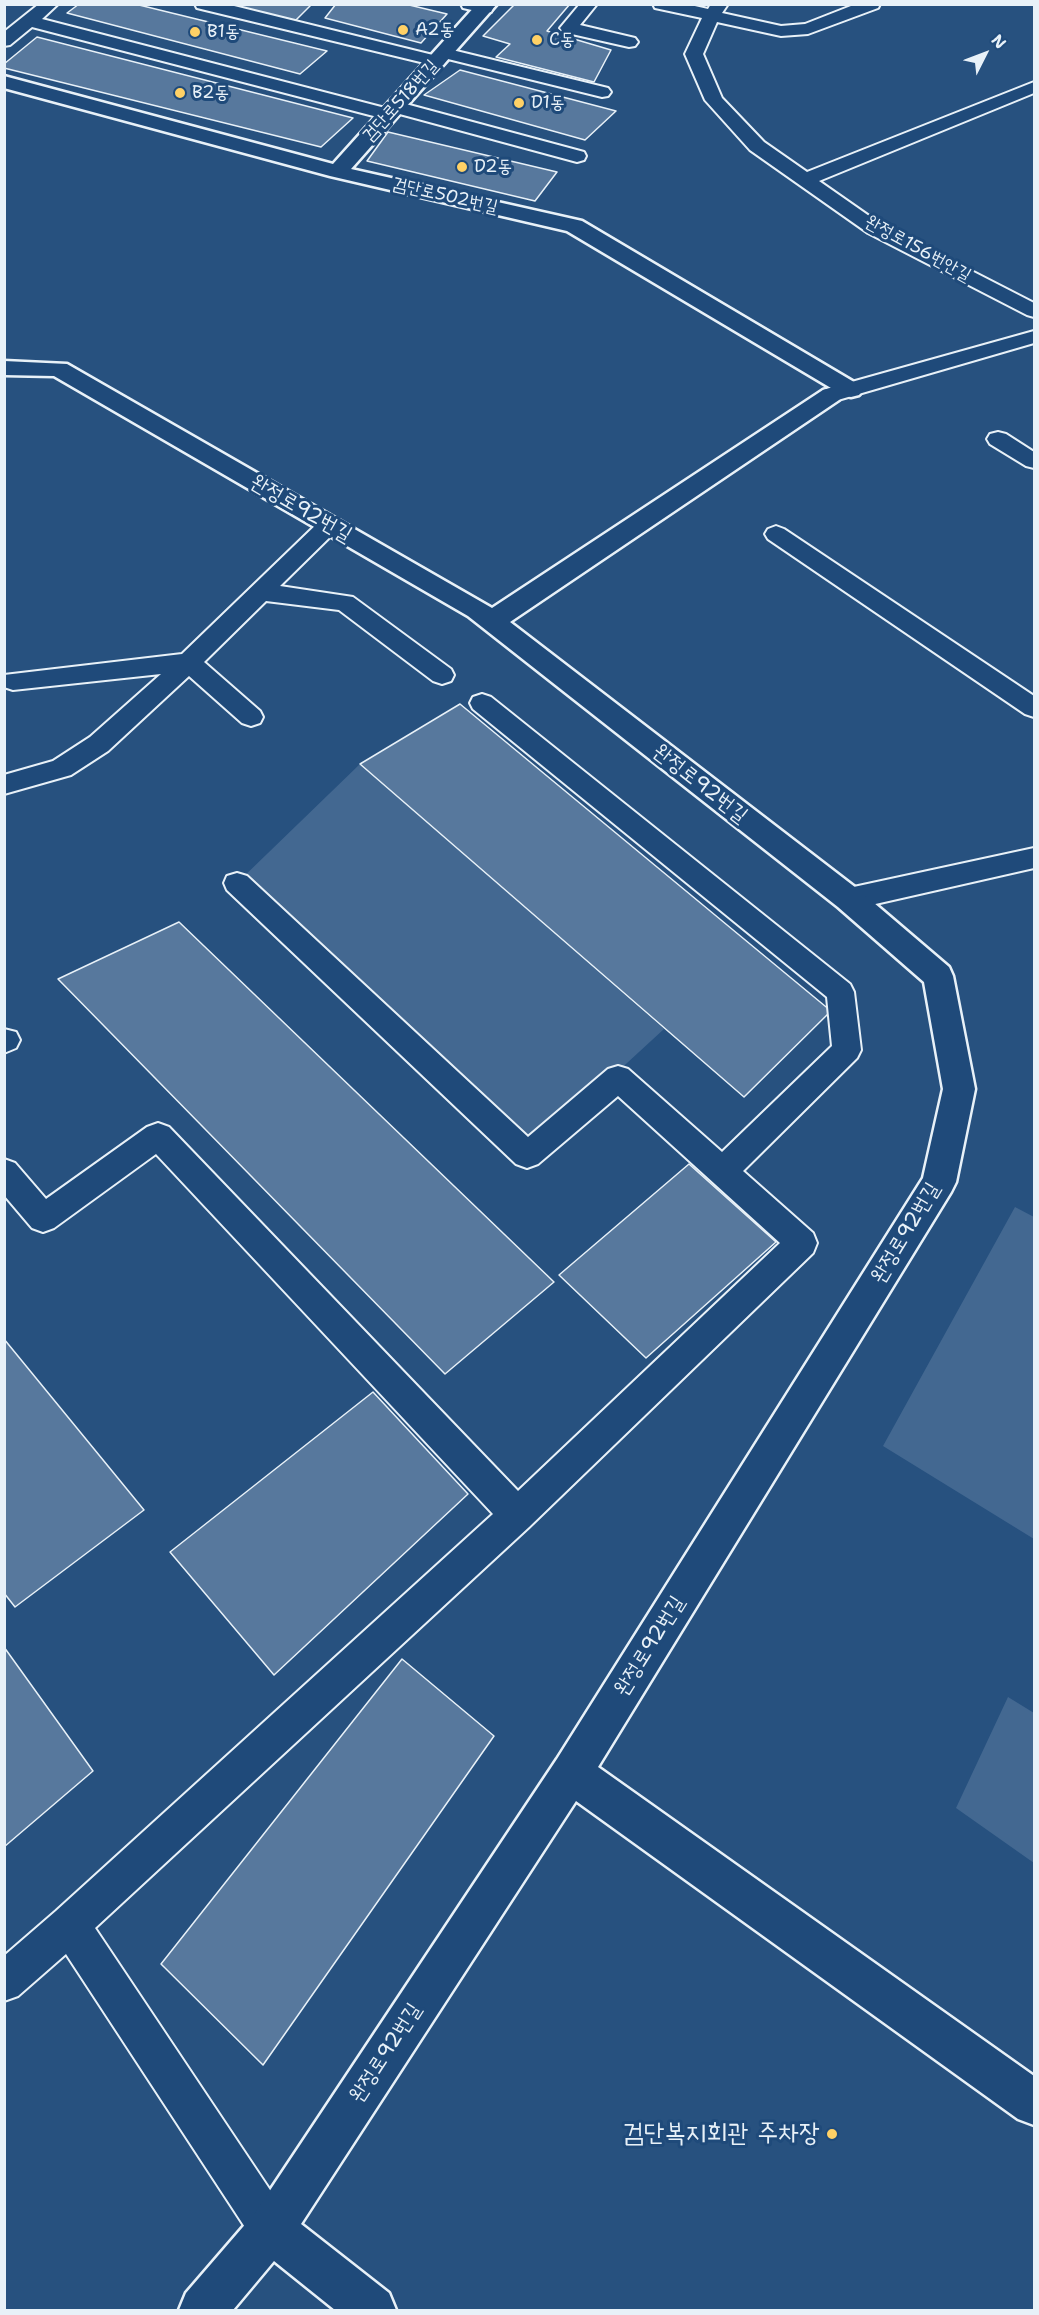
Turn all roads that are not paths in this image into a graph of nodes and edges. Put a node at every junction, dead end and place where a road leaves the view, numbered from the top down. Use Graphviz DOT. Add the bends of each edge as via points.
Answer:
graph roads {
  1 [pos="50,4"];
  2 [pos="203,4"];
  3 [pos="589,4"];
  4 [pos="661,4"];
  5 [pos="872,4"];
  6 [pos="481,6"];
  7 [pos="716,10"];
  8 [pos="305,12"];
  9 [pos="29,21"];
  10 [pos="290,26"];
  11 [pos="4,41"];
  12 [pos="629,42"];
  13 [pos="441,57"];
  14 [pos="4,82"];
  15 [pos="1035,87"];
  16 [pos="602,92"];
  17 [pos="392,111"];
  18 [pos="577,156"];
  19 [pos="337,172"];
  20 [pos="807,179"];
  21 [pos="1035,311"];
  22 [pos="1035,337"];
  23 [pos="4,368"];
  24 [pos="841,392"];
  25 [pos="998,439"];
  26 [pos="1035,461"];
  27 [pos="329,525"];
  28 [pos="776,534"];
  29 [pos="261,592"];
  30 [pos="491,622"];
  31 [pos="189,662"];
  32 [pos="442,675"];
  33 [pos="13,681"];
  34 [pos="482,703"];
  35 [pos="1035,708"];
  36 [pos="251,717"];
  37 [pos="4,785"];
  38 [pos="1035,858"];
  39 [pos="237,883"];
  40 [pos="849,899"];
  41 [pos="4,1172"];
  42 [pos="722,1172"];
  43 [pos="517,1515"];
  44 [pos="571,1773"];
  45 [pos="70,1925"];
  46 [pos="4,1982"];
  47 [pos="1035,2103"];
  48 [pos="271,2229"];
  49 [pos="203,2310"];
  50 [pos="372,2310"];
  1 -- 9 [label="lane"];
  2 -- 10 [label="lane"];
  3 -- 12 [label="lane" via="569,28"];
  4 -- 7 [label="lane"];
  5 -- 7 [label="lane" via="808,29 781,31"];
  6 -- 13 [label="street, 검단로518번길"];
  7 -- 20 [label="lane, 완정로156번안길" via="694,54 714,100 757,146"];
  8 -- 10 [label="lane"];
  9 -- 11 [label="lane"];
  9 -- 17 [label="lane"];
  10 -- 13 [label="lane"];
  13 -- 16 [label="lane"];
  13 -- 17 [label="street, 검단로518번길"];
  14 -- 19 [label="street, 검단로502번길"];
  15 -- 20 [label="lane"];
  17 -- 18 [label="lane"];
  17 -- 19 [label="street, 검단로518번길"];
  19 -- 24 [label="street, 검단로502번길" via="574,226"];
  20 -- 21 [label="lane, 완정로156번안길" via="875,229"];
  22 -- 24 [label="lane"];
  23 -- 27 [label="street, 완정로92번길" via="59,369"];
  24 -- 30 [label="street"];
  25 -- 26 [label="lane"];
  27 -- 29 [label="lane"];
  27 -- 30 [label="street, 완정로92번길" via="477,610"];
  28 -- 35 [label="lane"];
  29 -- 31 [label="lane"];
  29 -- 32 [label="lane" via="345,603"];
  30 -- 40 [label="street, 완정로92번길"];
  31 -- 33 [label="lane"];
  31 -- 36 [label="lane"];
  31 -- 37 [label="lane" via="99,744 62,768"];
  34 -- 42 [label="lane" via="840,992 847,1050"];
  38 -- 40 [label="lane"];
  39 -- 42 [label="lane" via="527,1155 618,1078"];
  40 -- 44 [label="street, 완정로92번길" via="938,976 958,1089 939,1182"];
  41 -- 43 [label="lane" via="43,1218 158,1136"];
  42 -- 43 [label="lane" via="802,1243"];
  43 -- 45 [label="lane"];
  44 -- 47 [label="street"];
  44 -- 48 [label="street, 완정로92번길"];
  45 -- 46 [label="lane"];
  45 -- 48 [label="lane"];
  48 -- 49 [label="street, 완정로92번길"];
  48 -- 50 [label="street"];
}
